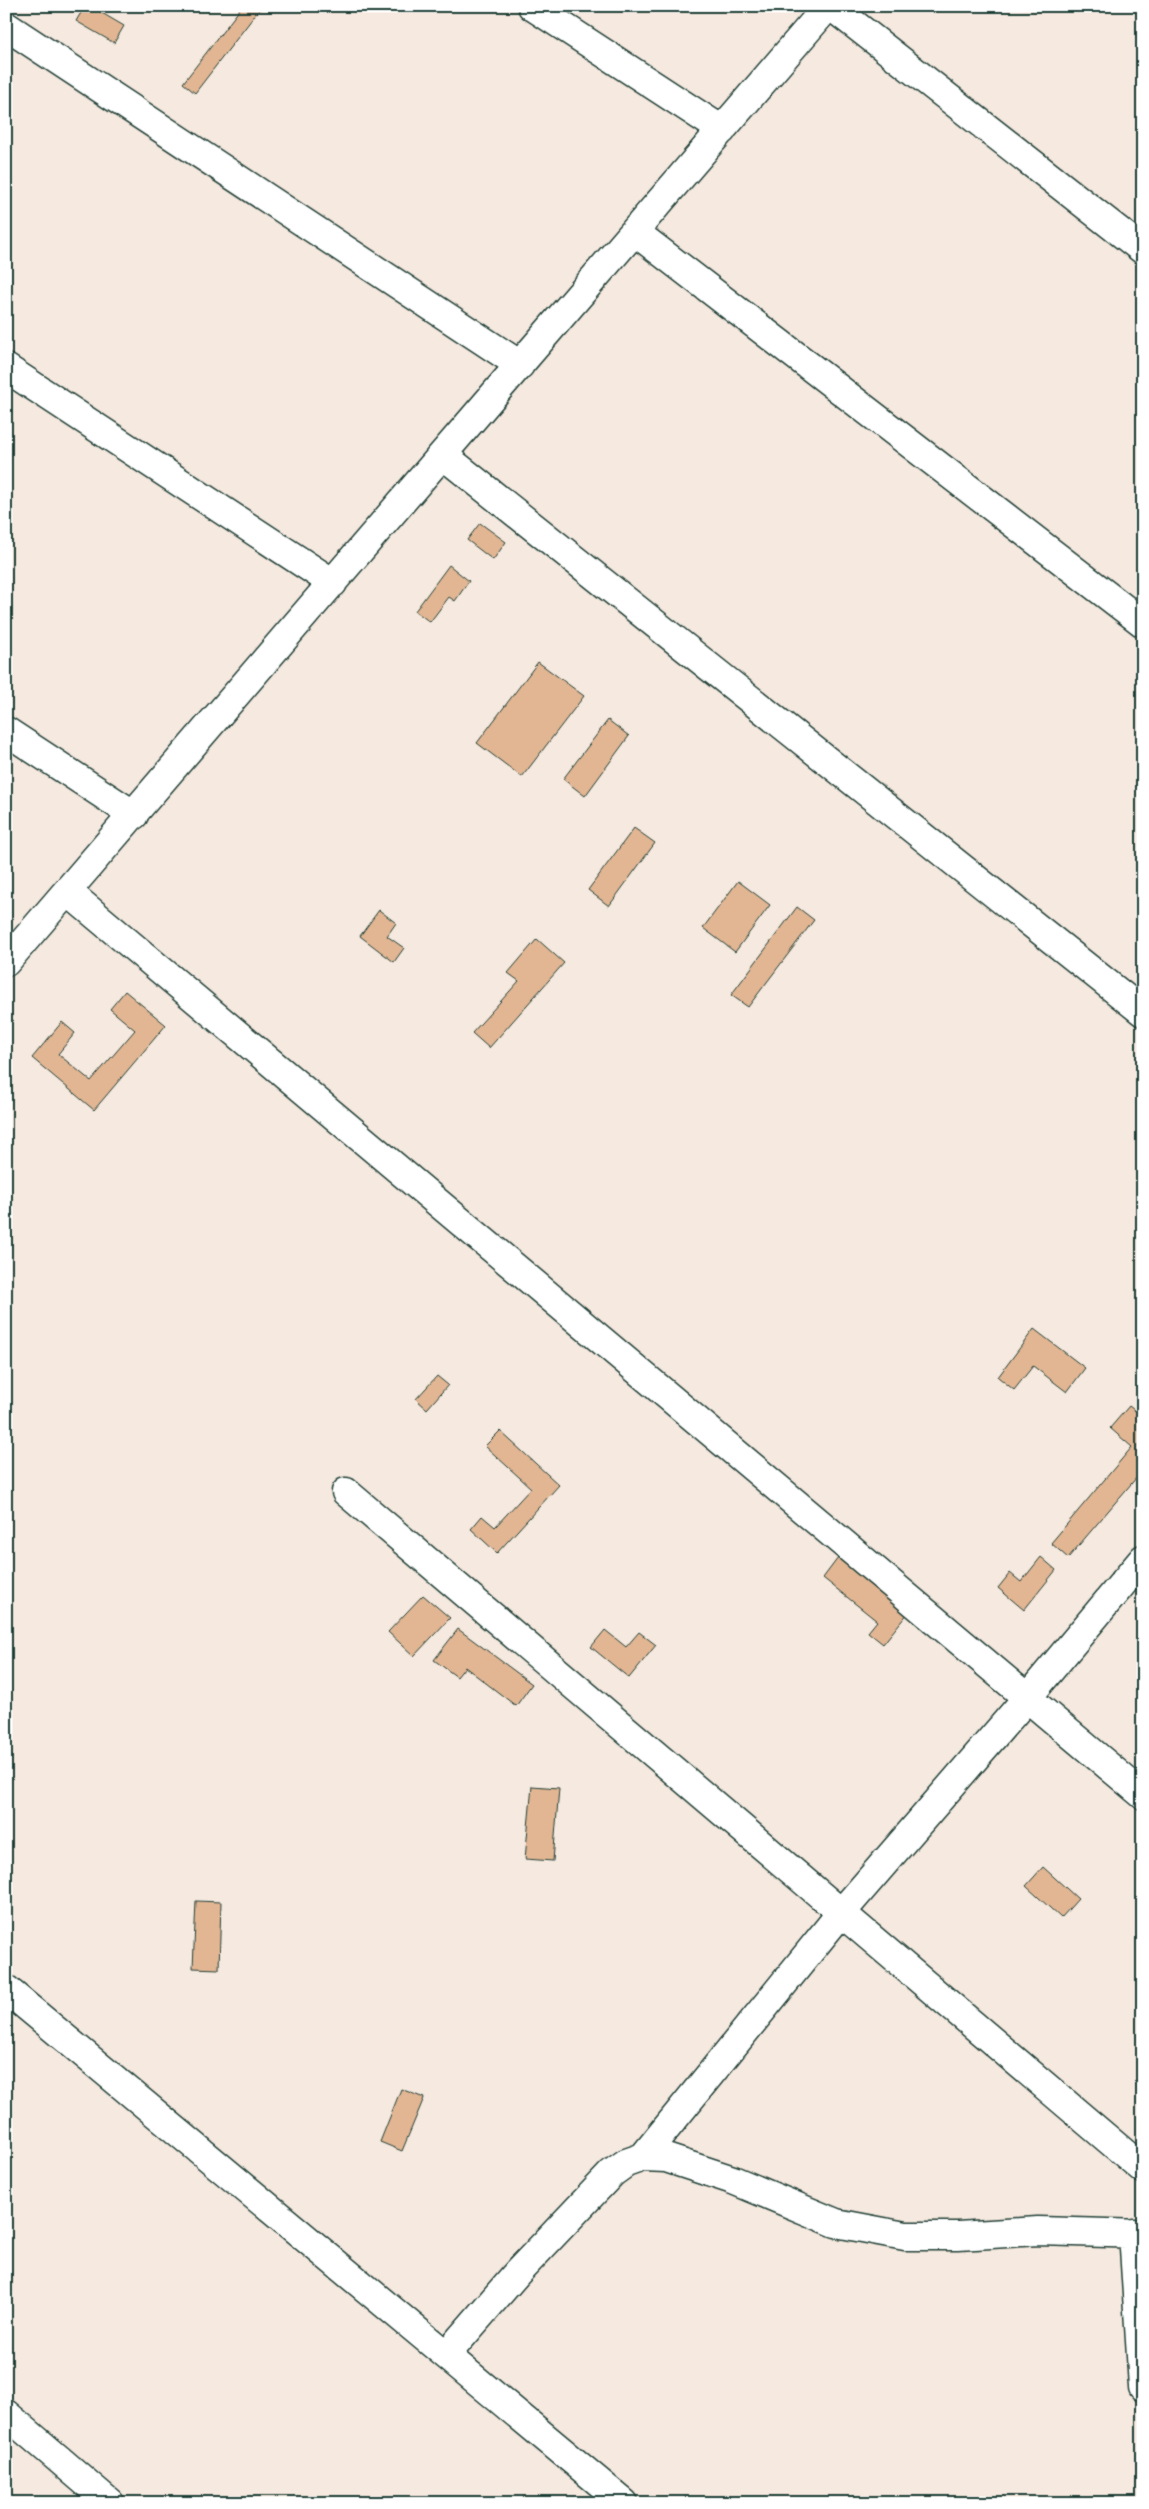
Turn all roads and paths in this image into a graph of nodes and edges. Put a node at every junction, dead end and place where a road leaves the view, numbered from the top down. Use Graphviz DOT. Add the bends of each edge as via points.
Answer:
graph roads {
  1 [pos="532,6"];
  2 [pos="830,6"];
  3 [pos="6,26"];
  4 [pos="722,130"];
  5 [pos="635,232"];
  6 [pos="1143,250"];
  7 [pos="520,366"];
  8 [pos="6,368"];
  9 [pos="443,455"];
  10 [pos="333,583"];
  11 [pos="1143,623"];
  12 [pos="6,731"];
  13 [pos="134,816"];
  14 [pos="68,892"];
  15 [pos="6,962"];
  16 [pos="1143,1012"];
  17 [pos="346,1492"];
  18 [pos="1143,1559"];
  19 [pos="1027,1698"];
  20 [pos="1143,1795"];
  21 [pos="841,1913"];
  22 [pos="6,1989"];
  23 [pos="643,2158"];
  24 [pos="1143,2169"];
  25 [pos="1138,2234"];
  26 [pos="446,2354"];
  27 [pos="1143,2387"];
  28 [pos="6,2414"];
  29 [pos="110,2503"];
  30 [pos="624,2503"];
  1 -- 4 [label="street"];
  2 -- 4 [label="street"];
  2 -- 6 [label="street"];
  3 -- 7 [label="street"];
  4 -- 5 [label="street"];
  5 -- 7 [label="street"];
  5 -- 11 [label="street"];
  7 -- 9 [label="street"];
  8 -- 10 [label="street"];
  9 -- 10 [label="street"];
  9 -- 16 [label="street"];
  10 -- 13 [label="street"];
  12 -- 13 [label="street"];
  13 -- 14 [label="street"];
  14 -- 15 [label="street"];
  14 -- 19 [label="street"];
  17 -- 21 [label="street"];
  18 -- 19 [label="street"];
  19 -- 20 [label="street"];
  19 -- 21 [label="street"];
  21 -- 23 [label="street"];
  21 -- 24 [label="street"];
  22 -- 26 [label="street"];
  23 -- 25 [label="street" via="666,2158 733,2180 836,2223 905,2236 1038,2231"];
  23 -- 26 [label="street" via="612,2172"];
  25 -- 27 [label="street"];
  26 -- 30 [label="street"];
  28 -- 29 [label="street"];
}
